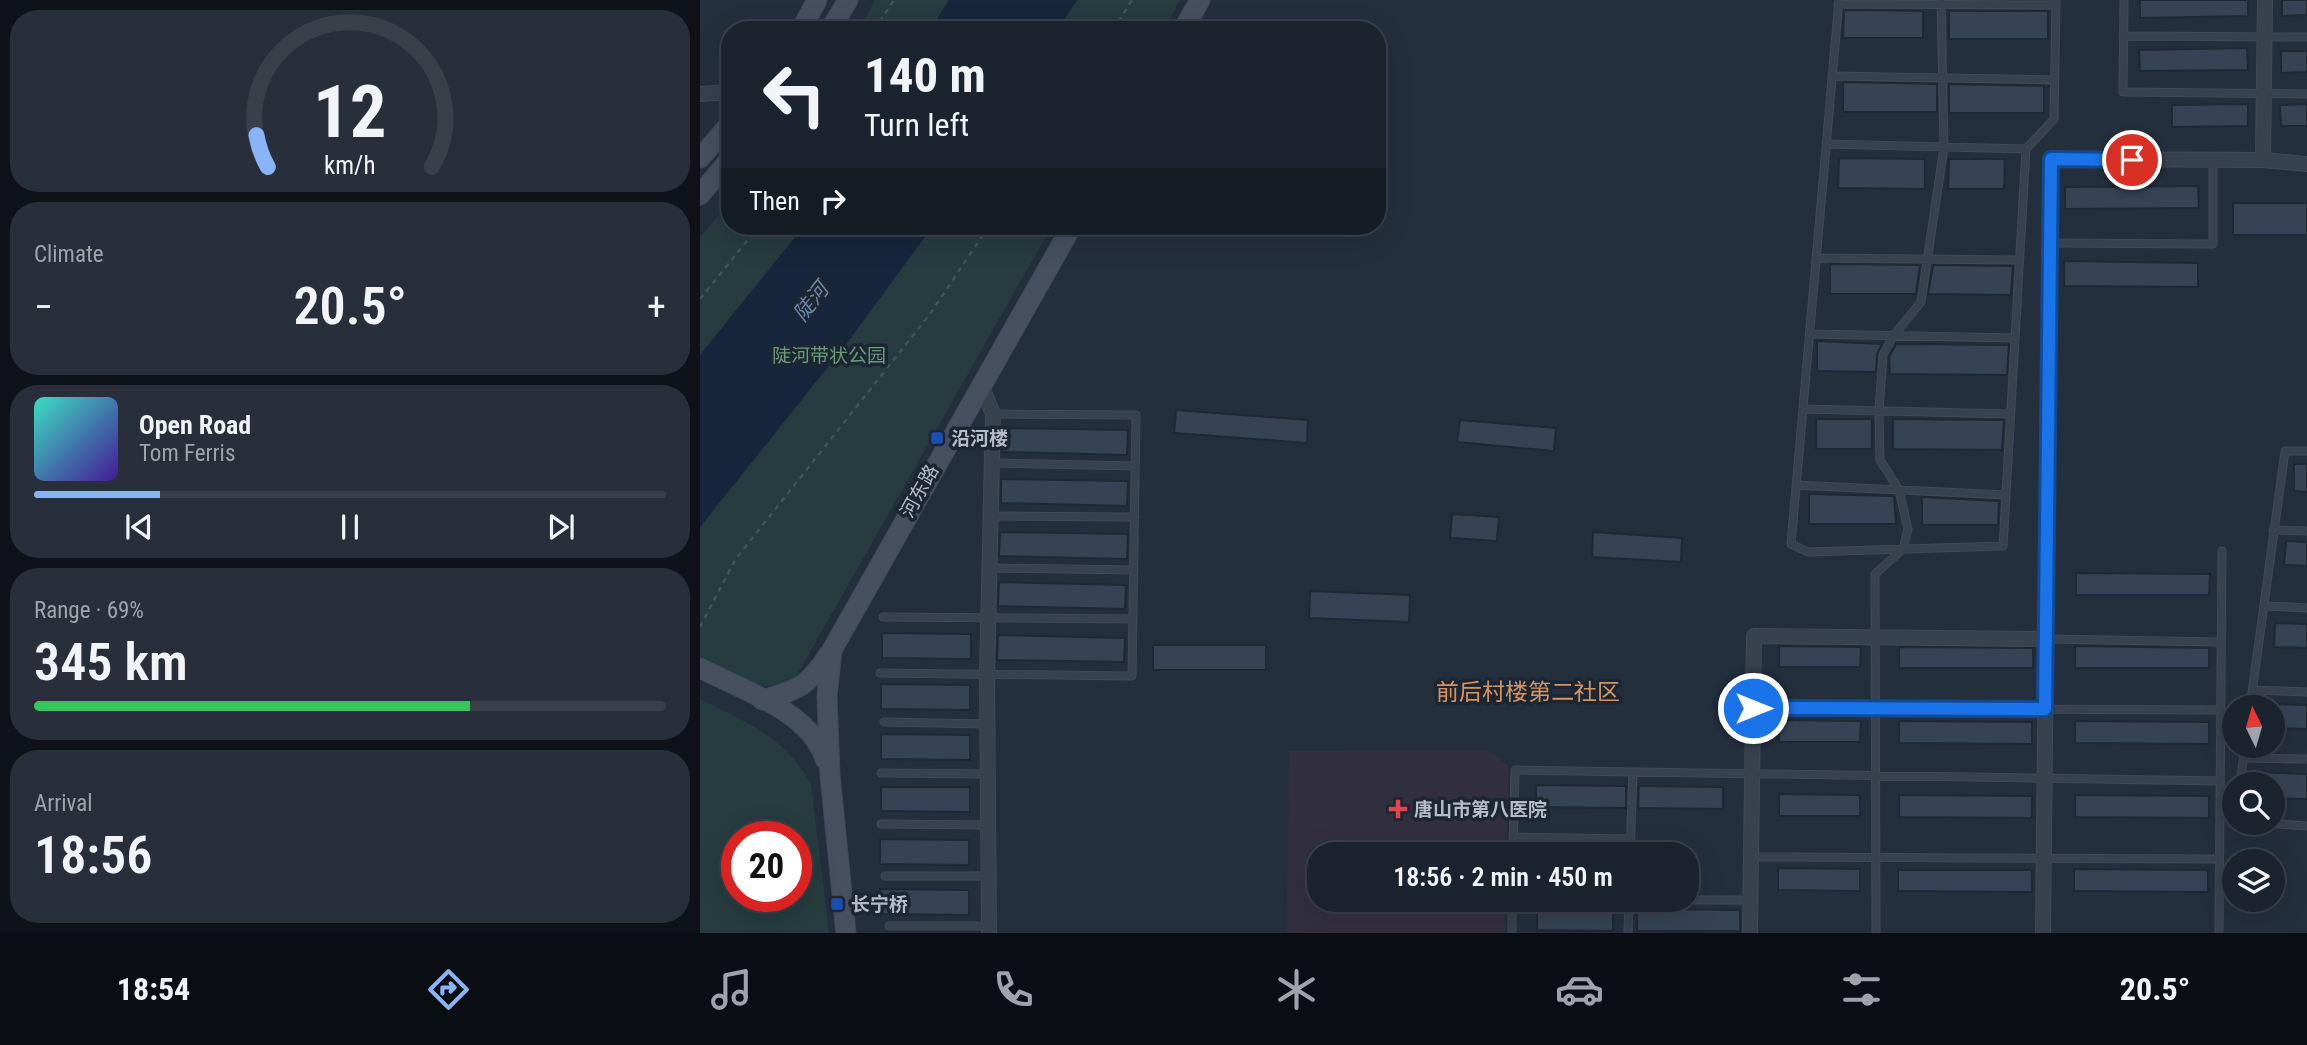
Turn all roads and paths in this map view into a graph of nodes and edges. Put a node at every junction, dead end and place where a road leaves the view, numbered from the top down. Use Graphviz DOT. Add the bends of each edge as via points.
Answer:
graph roads {
  1 [pos="817,0"];
  2 [pos="848,0"];
  3 [pos="894,0"];
  4 [pos="1132,0"];
  5 [pos="1200,0"];
  6 [pos="2124,0"];
  7 [pos="2265,0"];
  8 [pos="1838,2"];
  9 [pos="1940,2"];
  10 [pos="2056,2"];
  11 [pos="806,21"];
  12 [pos="835,21"];
  13 [pos="880,21"];
  14 [pos="1119,21"];
  15 [pos="1188,21"];
  16 [pos="2124,36"];
  17 [pos="2265,37"];
  18 [pos="2307,37"];
  19 [pos="1832,76"];
  20 [pos="1941,78"];
  21 [pos="2055,80"];
  22 [pos="721,93"];
  23 [pos="700,94"];
  24 [pos="2264,94"];
  25 [pos="2307,94"];
  26 [pos="721,134"];
  27 [pos="1826,144"];
  28 [pos="1944,147"];
  29 [pos="2026,149"];
  30 [pos="700,158"];
  31 [pos="2213,160"];
  32 [pos="2263,160"];
  33 [pos="2307,164"];
  34 [pos="721,170"];
  35 [pos="700,195"];
  36 [pos="752,235"];
  37 [pos="983,235"];
  38 [pos="1067,235"];
  39 [pos="2050,243"];
  40 [pos="1816,258"];
  41 [pos="1926,259"];
  42 [pos="2019,260"];
  43 [pos="700,299"];
  44 [pos="1810,334"];
  45 [pos="1893,336"];
  46 [pos="2015,338"];
  47 [pos="981,385"];
  48 [pos="1803,410"];
  49 [pos="1879,411"];
  50 [pos="993,414"];
  51 [pos="2010,414"];
  52 [pos="2307,451"];
  53 [pos="992,463"];
  54 [pos="1135,467"];
  55 [pos="1796,485"];
  56 [pos="1899,490"];
  57 [pos="2006,495"];
  58 [pos="991,516"];
  59 [pos="1135,517"];
  60 [pos="2273,530"];
  61 [pos="2307,531"];
  62 [pos="1903,549"];
  63 [pos="2222,551"];
  64 [pos="989,568"];
  65 [pos="1134,570"];
  66 [pos="2264,606"];
  67 [pos="2307,608"];
  68 [pos="883,617"];
  69 [pos="988,618"];
  70 [pos="1133,619"];
  71 [pos="700,626"];
  72 [pos="1875,637"];
  73 [pos="2046,639"];
  74 [pos="2221,642"];
  75 [pos="832,650"];
  76 [pos="700,668"];
  77 [pos="880,673"];
  78 [pos="987,674"];
  79 [pos="2253,690"];
  80 [pos="2307,692"];
  81 [pos="2252,695"];
  82 [pos="762,700"];
  83 [pos="1753,708"];
  84 [pos="1875,709"];
  85 [pos="2045,709"];
  86 [pos="2220,710"];
  87 [pos="884,722"];
  88 [pos="987,724"];
  89 [pos="2244,758"];
  90 [pos="2307,760"];
  91 [pos="1633,772"];
  92 [pos="2242,772"];
  93 [pos="881,773"];
  94 [pos="988,774"];
  95 [pos="1752,774"];
  96 [pos="830,775"];
  97 [pos="1876,776"];
  98 [pos="2045,778"];
  99 [pos="2220,780"];
  100 [pos="881,824"];
  101 [pos="988,825"];
  102 [pos="2285,825"];
  103 [pos="2307,827"];
  104 [pos="1513,837"];
  105 [pos="1631,839"];
  106 [pos="1513,842"];
  107 [pos="1631,842"];
  108 [pos="1751,857"];
  109 [pos="1876,857"];
  110 [pos="2044,858"];
  111 [pos="2219,859"];
  112 [pos="885,876"];
  113 [pos="989,876"];
  114 [pos="1699,900"];
  115 [pos="1750,900"];
  116 [pos="1512,912"];
  117 [pos="1629,912"];
  118 [pos="889,926"];
  119 [pos="989,930"];
  120 [pos="846,933"];
  121 [pos="1512,933"];
  122 [pos="1628,933"];
  123 [pos="1750,933"];
  124 [pos="1876,933"];
  125 [pos="2043,933"];
  126 [pos="2218,933"];
  1 -- 11 [label="street"];
  2 -- 12 [label="street"];
  3 -- 13 [label="path"];
  4 -- 14 [label="path"];
  5 -- 15 [label="street"];
  6 -- 16 [label="lane"];
  7 -- 17 [label="street"];
  8 -- 9 [label="lane"];
  8 -- 19 [label="lane"];
  9 -- 10 [label="lane"];
  9 -- 20 [label="lane"];
  10 -- 21 [label="lane"];
  16 -- 17 [label="lane"];
  16 -- 24 [label="lane" via="2123,93"];
  17 -- 18 [label="lane"];
  17 -- 24 [label="street"];
  19 -- 20 [label="lane"];
  19 -- 27 [label="lane"];
  20 -- 21 [label="lane"];
  20 -- 28 [label="lane"];
  21 -- 29 [label="lane" via="2054,119"];
  22 -- 23 [label="street"];
  24 -- 25 [label="lane"];
  24 -- 32 [label="street"];
  26 -- 30 [label="street"];
  27 -- 28 [label="lane"];
  27 -- 40 [label="lane"];
  28 -- 29 [label="lane"];
  28 -- 41 [label="lane"];
  29 -- 42 [label="lane"];
  31 -- 32 [label="street"];
  31 -- 39 [label="street" via="2051,159"];
  31 -- 39 [label="lane" via="2213,244"];
  32 -- 33 [label="street"];
  34 -- 35 [label="street"];
  36 -- 43 [label="path"];
  37 -- 71 [label="path" via="930,314 735,560"];
  38 -- 47 [label="street, 河东路"];
  39 -- 73 [label="street"];
  40 -- 41 [label="lane"];
  40 -- 44 [label="lane"];
  41 -- 42 [label="lane"];
  41 -- 45 [label="lane" via="1921,302"];
  42 -- 46 [label="lane"];
  44 -- 45 [label="lane"];
  44 -- 48 [label="lane"];
  45 -- 46 [label="lane"];
  45 -- 49 [label="lane" via="1883,355"];
  46 -- 51 [label="lane"];
  47 -- 50 [label="street"];
  47 -- 75 [label="street, 河东路"];
  48 -- 49 [label="lane"];
  48 -- 55 [label="lane"];
  49 -- 51 [label="lane"];
  49 -- 56 [label="lane" via="1880,460"];
  50 -- 53 [label="street"];
  50 -- 54 [label="lane" via="1136,415"];
  51 -- 57 [label="lane"];
  52 -- 60 [label="lane" via="2285,451"];
  53 -- 54 [label="lane"];
  53 -- 58 [label="street"];
  54 -- 59 [label="lane"];
  55 -- 56 [label="lane"];
  55 -- 62 [label="lane" via="1791,544 1808,552"];
  56 -- 57 [label="lane"];
  56 -- 62 [label="lane" via="1908,530"];
  57 -- 62 [label="lane" via="2003,546"];
  58 -- 59 [label="lane"];
  58 -- 64 [label="street"];
  59 -- 65 [label="lane"];
  60 -- 61 [label="lane"];
  60 -- 66 [label="lane"];
  62 -- 72 [label="lane" via="1875,574"];
  63 -- 74 [label="lane"];
  64 -- 65 [label="lane"];
  64 -- 69 [label="street"];
  65 -- 70 [label="lane"];
  66 -- 67 [label="lane"];
  66 -- 79 [label="lane"];
  68 -- 69 [label="lane"];
  69 -- 70 [label="lane"];
  69 -- 78 [label="street"];
  70 -- 78 [label="lane" via="1132,676"];
  72 -- 73 [label="street"];
  72 -- 83 [label="street" via="1754,636"];
  72 -- 84 [label="lane"];
  73 -- 74 [label="lane"];
  73 -- 85 [label="street"];
  74 -- 86 [label="lane"];
  75 -- 82 [label="street" via="800,689"];
  75 -- 96 [label="street, 河东路" via="827,696"];
  76 -- 82 [label="street, 河东路"];
  77 -- 78 [label="lane"];
  78 -- 88 [label="street"];
  79 -- 80 [label="lane"];
  79 -- 81 [label="lane"];
  82 -- 96 [label="street, 河东路" via="798,720 819,740"];
  83 -- 84 [label="lane"];
  83 -- 95 [label="street"];
  84 -- 85 [label="lane"];
  84 -- 97 [label="lane"];
  85 -- 86 [label="lane"];
  85 -- 98 [label="street"];
  86 -- 99 [label="lane"];
  87 -- 88 [label="lane"];
  88 -- 94 [label="street"];
  89 -- 90 [label="lane"];
  89 -- 92 [label="lane"];
  91 -- 95 [label="lane"];
  91 -- 104 [label="lane" via="1515,770"];
  91 -- 105 [label="lane"];
  93 -- 94 [label="lane"];
  94 -- 101 [label="street"];
  95 -- 97 [label="lane"];
  95 -- 108 [label="street"];
  96 -- 120 [label="street, 河东路"];
  97 -- 98 [label="lane"];
  97 -- 109 [label="lane"];
  98 -- 99 [label="lane"];
  98 -- 110 [label="street"];
  99 -- 111 [label="lane"];
  100 -- 101 [label="lane"];
  101 -- 113 [label="street"];
  102 -- 103 [label="lane"];
  104 -- 105 [label="lane"];
  104 -- 106 [label="lane"];
  105 -- 107 [label="lane"];
  108 -- 109 [label="lane"];
  108 -- 115 [label="street"];
  109 -- 110 [label="lane"];
  109 -- 124 [label="lane"];
  110 -- 111 [label="lane"];
  110 -- 125 [label="street"];
  111 -- 126 [label="lane"];
  112 -- 113 [label="lane"];
  113 -- 119 [label="street"];
  114 -- 115 [label="lane"];
  115 -- 123 [label="street"];
  116 -- 121 [label="lane"];
  117 -- 122 [label="lane"];
  118 -- 119 [label="lane"];
}
